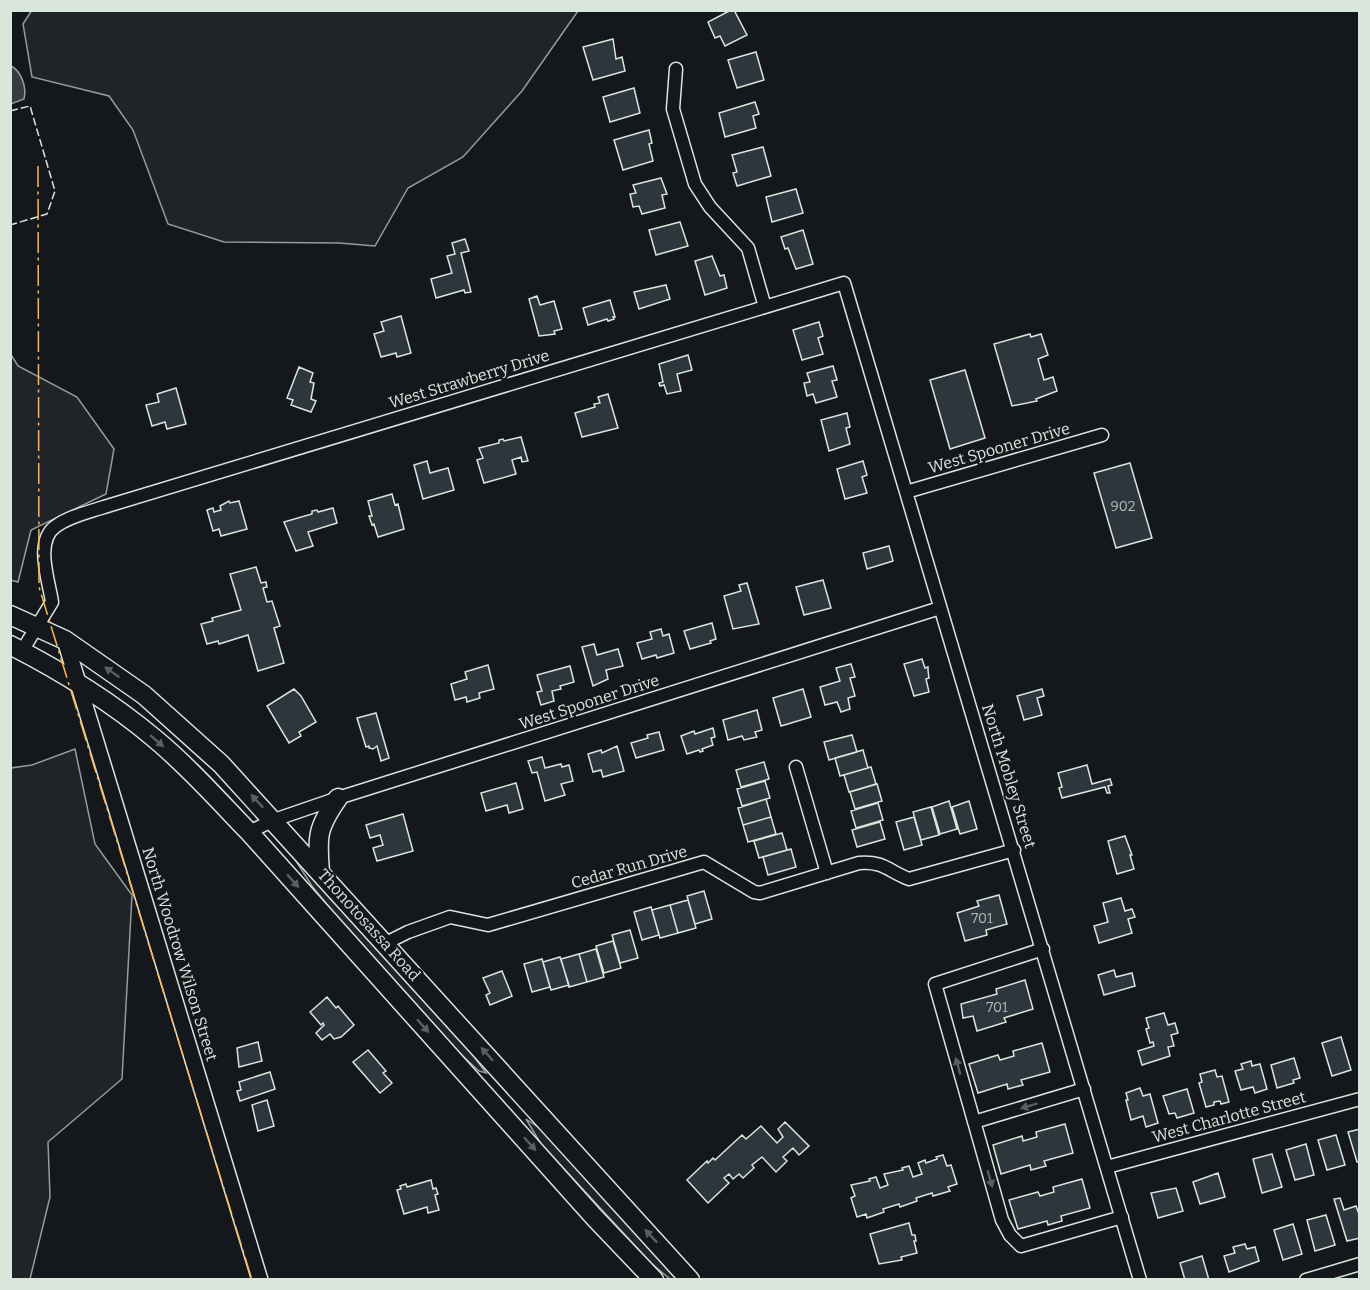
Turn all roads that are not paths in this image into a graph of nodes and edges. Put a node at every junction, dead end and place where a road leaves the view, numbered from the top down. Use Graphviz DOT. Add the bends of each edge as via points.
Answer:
graph roads {
  1 [pos="676,69"];
  2 [pos="844,283"];
  3 [pos="765,307"];
  4 [pos="1102,435"];
  5 [pos="906,492"];
  6 [pos="940,608"];
  7 [pos="10,615"];
  8 [pos="36,626"];
  9 [pos="65,640"];
  10 [pos="16,648"];
  11 [pos="79,683"];
  12 [pos="796,767"];
  13 [pos="338,798"];
  14 [pos="274,820"];
  15 [pos="249,832"];
  16 [pos="1014,850"];
  17 [pos="320,872"];
  18 [pos="827,873"];
  19 [pos="386,944"];
  20 [pos="1043,949"];
  21 [pos="1084,1089"];
  22 [pos="1359,1099"];
  23 [pos="974,1122"];
  24 [pos="1107,1167"];
  25 [pos="1122,1217"];
  26 [pos="1359,1264"];
  27 [pos="260,1280"];
  28 [pos="654,1280"];
  29 [pos="690,1280"];
  30 [pos="1140,1280"];
  31 [pos="1306,1280"];
  1 -- 3 [label="street" via="673,109 695,184 710,207 748,248"];
  2 -- 3 [label="street, West Strawberry Drive"];
  2 -- 5 [label="street, North Mobley Street"];
  3 -- 8 [label="street, West Strawberry Drive" via="104,507 55,526 45,544 52,602"];
  4 -- 5 [label="street, West Spooner Drive"];
  5 -- 6 [label="street, North Mobley Street"];
  6 -- 13 [label="street, West Spooner Drive"];
  6 -- 16 [label="street, North Mobley Street"];
  7 -- 8 [label="main road, Thonotosassa Road"];
  8 -- 9 [label="main road, Thonotosassa Road"];
  8 -- 10 [label="street"];
  9 -- 11 [label="street, North Woodrow Wilson Street"];
  14 -- 9 [label="main road, Thonotosassa Road, one-way" via="184,728 144,694"];
  10 -- 11 [label="main road, Thonotosassa Road"];
  11 -- 15 [label="main road, Thonotosassa Road, one-way" via="154,737"];
  11 -- 27 [label="street, North Woodrow Wilson Street"];
  12 -- 18 [label="street"];
  13 -- 14 [label="street, West Spooner Drive"];
  13 -- 17 [label="main road" via="319,832"];
  14 -- 15 [label="street, West Spooner Drive"];
  14 -- 17 [label="main road, Thonotosassa Road"];
  15 -- 28 [label="main road, Thonotosassa Road, one-way"];
  16 -- 18 [label="street, Cedar Run Drive" via="909,879 872,862"];
  16 -- 20 [label="street, North Mobley Street"];
  17 -- 19 [label="main road, Thonotosassa Road"];
  18 -- 19 [label="street, Cedar Run Drive" via="767,892 754,892 704,862 488,925 450,917"];
  29 -- 19 [label="main road, Thonotosassa Road, one-way"];
  20 -- 21 [label="street, North Mobley Street"];
  23 -- 20 [label="street, one-way" via="935,984"];
  21 -- 23 [label="street, one-way"];
  21 -- 24 [label="street, North Mobley Street"];
  22 -- 24 [label="street, West Charlotte Street"];
  23 -- 25 [label="street, one-way" via="1002,1221 1021,1246"];
  24 -- 25 [label="street, North Mobley Street"];
  25 -- 30 [label="street, North Mobley Street"];
  26 -- 31 [label="street"];
}
